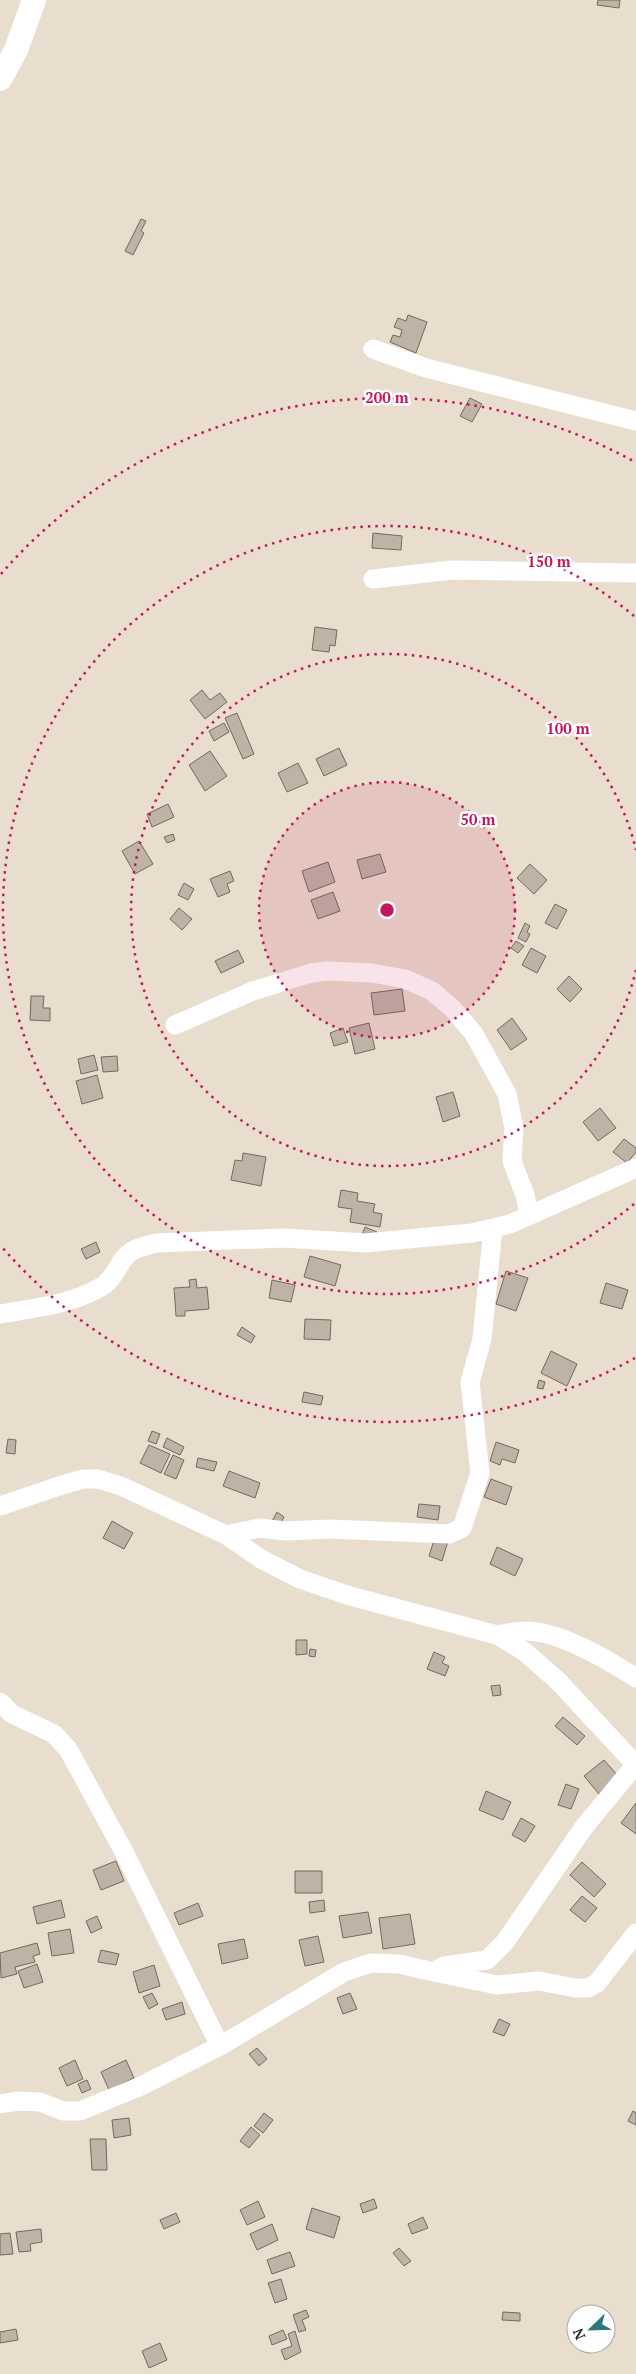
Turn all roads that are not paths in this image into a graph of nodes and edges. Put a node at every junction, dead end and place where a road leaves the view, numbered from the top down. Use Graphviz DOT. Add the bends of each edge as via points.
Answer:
graph roads {
  1 [pos="34,0"];
  2 [pos="0,79"];
  3 [pos="372,349"];
  4 [pos="636,421"];
  5 [pos="636,573"];
  6 [pos="373,579"];
  7 [pos="175,1025"];
  8 [pos="636,1168"];
  9 [pos="529,1215"];
  10 [pos="493,1228"];
  11 [pos="0,1314"];
  12 [pos="0,1506"];
  13 [pos="226,1536"];
  14 [pos="497,1635"];
  15 [pos="636,1678"];
  16 [pos="0,1702"];
  17 [pos="636,1764"];
  18 [pos="636,1933"];
  19 [pos="434,1972"];
  20 [pos="220,2046"];
  21 [pos="0,2104"];
  1 -- 2 [label="street" via="16,50"];
  3 -- 4 [label="street" via="426,368"];
  5 -- 6 [label="street" via="452,570"];
  7 -- 9 [label="street" via="253,991 312,973 372,973 406,979 432,992 453,1009 474,1034 506,1094 514,1128 512,1161"];
  8 -- 9 [label="street"];
  9 -- 10 [label="street"];
  10 -- 11 [label="street" via="452,1236 365,1243 284,1238 156,1242 137,1248 126,1256 101,1287 38,1309"];
  10 -- 13 [label="street" via="482,1339 470,1382 480,1473 462,1528 449,1534 259,1528"];
  12 -- 13 [label="street" via="82,1479 98,1479 121,1486"];
  13 -- 14 [label="street" via="276,1567 308,1582"];
  14 -- 15 [label="street" via="529,1631 549,1635"];
  14 -- 17 [label="street" via="525,1652 558,1681"];
  16 -- 20 [label="street" via="12,1714 54,1734 68,1749 123,1850"];
  17 -- 19 [label="street" via="584,1827 505,1942 481,1962 450,1965"];
  18 -- 19 [label="street" via="597,1983 588,1988 539,1981 497,1985"];
  19 -- 20 [label="street" via="399,1964 371,1963 344,1972"];
  20 -- 21 [label="street" via="141,2086 80,2111 63,2111 40,2102"];
}
